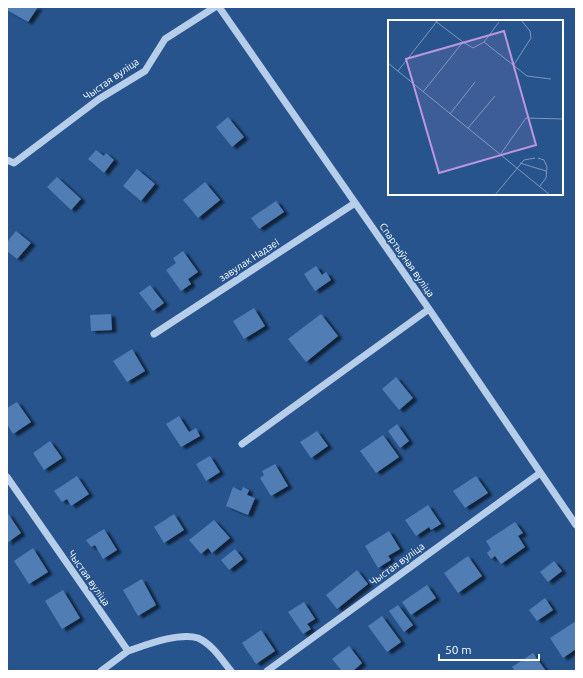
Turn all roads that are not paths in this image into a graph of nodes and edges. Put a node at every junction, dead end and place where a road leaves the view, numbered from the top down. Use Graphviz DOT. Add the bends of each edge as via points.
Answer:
graph roads {
  1 [pos="215,7"];
  2 [pos="219,7"];
  3 [pos="10,162"];
  4 [pos="355,203"];
  5 [pos="429,309"];
  6 [pos="154,334"];
  7 [pos="242,444"];
  8 [pos="540,473"];
  9 [pos="7,477"];
  10 [pos="576,526"];
  11 [pos="128,651"];
  12 [pos="101,671"];
  13 [pos="231,671"];
  14 [pos="267,671"];
  1 -- 3 [label="street, Чыстая вуліца" via="165,39 145,71 99,99"];
  2 -- 4 [label="street, Спартыўная вуліца"];
  4 -- 5 [label="street, Спартыўная вуліца"];
  4 -- 6 [label="street, завулак Надзеі"];
  5 -- 7 [label="street"];
  5 -- 8 [label="street, Спартыўная вуліца"];
  8 -- 10 [label="street, Спартыўная вуліца"];
  8 -- 14 [label="street, Чыстая вуліца"];
  9 -- 11 [label="street, Чыстая вуліца"];
  11 -- 12 [label="street"];
  11 -- 13 [label="street" via="172,637 198,638 216,652"];
}
